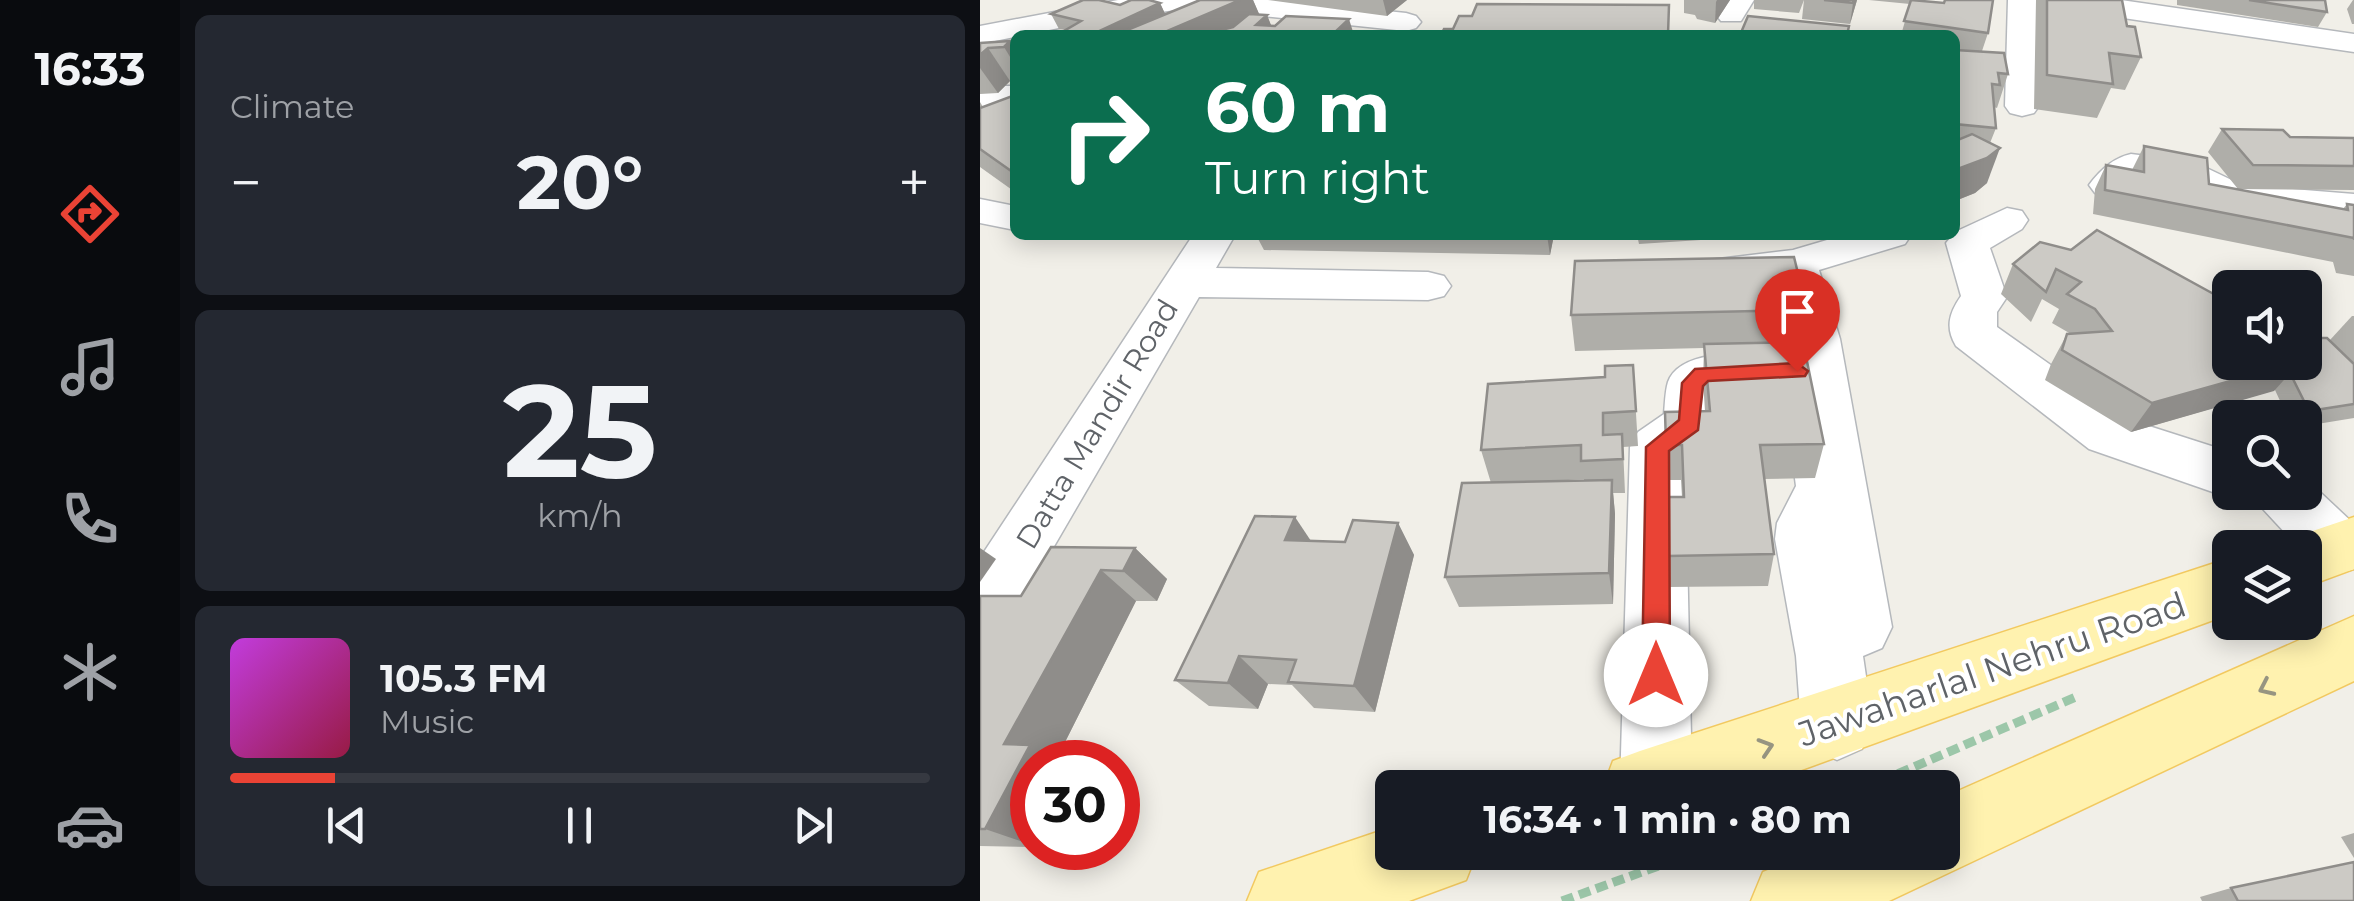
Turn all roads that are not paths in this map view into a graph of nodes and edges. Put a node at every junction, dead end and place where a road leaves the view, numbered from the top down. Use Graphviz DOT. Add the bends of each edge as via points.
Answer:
graph roads {
  1 [pos="1249,0"];
  2 [pos="2022,0"];
  3 [pos="2062,0"];
  4 [pos="1172,3"];
  5 [pos="1004,7"];
  6 [pos="1409,19"];
  7 [pos="1162,30"];
  8 [pos="980,32"];
  9 [pos="2354,43"];
  10 [pos="2022,106"];
  11 [pos="2202,143"];
  12 [pos="2109,184"];
  13 [pos="2219,192"];
  14 [pos="2354,206"];
  15 [pos="980,211"];
  16 [pos="1010,217"];
  17 [pos="2008,220"];
  18 [pos="1211,240"];
  19 [pos="1873,240"];
  20 [pos="1795,263"];
  21 [pos="1684,275"];
  22 [pos="1184,282"];
  23 [pos="1428,286"];
  24 [pos="2212,469"];
  25 [pos="2298,510"];
  26 [pos="2333,550"];
  27 [pos="2212,592"];
  28 [pos="980,613"];
  29 [pos="2354,647"];
  30 [pos="1855,718"];
  31 [pos="1648,770"];
  32 [pos="1694,770"];
  33 [pos="1960,830"];
  34 [pos="1383,870"];
  35 [pos="1867,870"];
  36 [pos="1288,901"];
  37 [pos="1792,901"];
  1 -- 6 [label="street" via="1254,6"];
  2 -- 10 [label="street"];
  3 -- 9 [label="street"];
  4 -- 7 [label="street" via="1192,13"];
  4 -- 8 [label="street"];
  5 -- 8 [label="street"];
  11 -- 13 [label="street" via="2194,146"];
  12 -- 13 [label="street" via="2131,165 2166,167"];
  13 -- 14 [label="street"];
  15 -- 16 [label="street"];
  17 -- 24 [label="street" via="1967,244 1984,297 1974,312 1973,334 2108,434"];
  18 -- 22 [label="street, Datta Mandir Road"];
  19 -- 20 [label="street"];
  20 -- 21 [label="street"];
  20 -- 30 [label="street" via="1816,339"];
  22 -- 23 [label="street"];
  22 -- 28 [label="street, Datta Mandir Road"];
  25 -- 26 [label="street"];
  27 -- 30 [label="main road, Jawaharlal Nehru Road"];
  29 -- 33 [label="main road, one-way"];
  30 -- 31 [label="street" via="1830,656 1806,540 1806,523 1825,486 1808,380 1797,371 1702,374 1693,383 1690,424 1657,447"];
  32 -- 30 [label="main road, Jawaharlal Nehru Road, one-way"];
  34 -- 36 [label="main road"];
  35 -- 37 [label="main road"];
}
